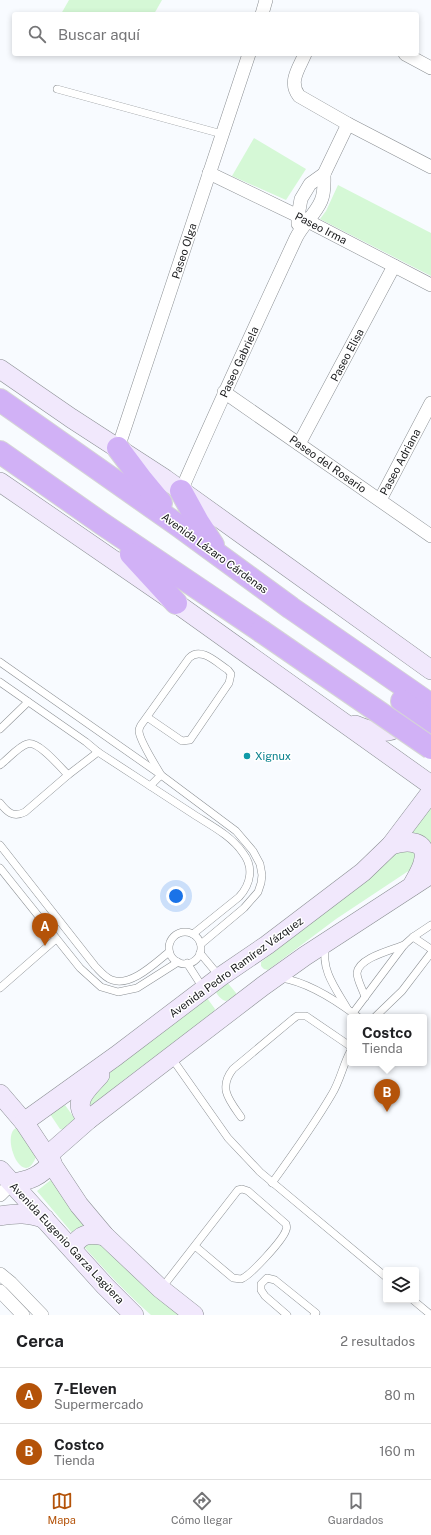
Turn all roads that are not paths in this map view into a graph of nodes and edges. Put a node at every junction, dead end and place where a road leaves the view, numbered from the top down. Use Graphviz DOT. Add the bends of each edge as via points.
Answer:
graph roads {
  1 [pos="266,0"];
  2 [pos="263,12"];
  3 [pos="248,56"];
  4 [pos="304,56"];
  5 [pos="409,56"];
  6 [pos="431,68"];
  7 [pos="58,89"];
  8 [pos="348,124"];
  9 [pos="222,134"];
  10 [pos="431,167"];
  11 [pos="209,173"];
  12 [pos="324,174"];
  13 [pos="303,219"];
  14 [pos="394,266"];
  15 [pos="431,285"];
  16 [pos="0,369"];
  17 [pos="224,392"];
  18 [pos="0,400"];
  19 [pos="431,403"];
  20 [pos="299,444"];
  21 [pos="118,448"];
  22 [pos="0,452"];
  23 [pos="0,482"];
  24 [pos="181,491"];
  25 [pos="380,500"];
  26 [pos="101,523"];
  27 [pos="179,526"];
  28 [pos="431,536"];
  29 [pos="222,558"];
  30 [pos="176,603"];
  31 [pos="291,608"];
  32 [pos="0,662"];
  33 [pos="431,670"];
  34 [pos="0,682"];
  35 [pos="28,702"];
  36 [pos="403,702"];
  37 [pos="431,705"];
  38 [pos="332,715"];
  39 [pos="147,717"];
  40 [pos="431,723"];
  41 [pos="2,725"];
  42 [pos="431,748"];
  43 [pos="98,752"];
  44 [pos="0,766"];
  45 [pos="68,775"];
  46 [pos="161,775"];
  47 [pos="431,785"];
  48 [pos="150,786"];
  49 [pos="431,792"];
  50 [pos="0,803"];
  51 [pos="0,845"];
  52 [pos="391,845"];
  53 [pos="0,868"];
  54 [pos="431,874"];
  55 [pos="412,886"];
  56 [pos="431,925"];
  57 [pos="193,934"];
  58 [pos="413,937"];
  59 [pos="56,939"];
  60 [pos="328,941"];
  61 [pos="201,944"];
  62 [pos="267,945"];
  63 [pos="404,945"];
  64 [pos="431,949"];
  65 [pos="169,952"];
  66 [pos="200,952"];
  67 [pos="431,953"];
  68 [pos="178,962"];
  69 [pos="187,963"];
  70 [pos="220,977"];
  71 [pos="269,982"];
  72 [pos="0,988"];
  73 [pos="204,990"];
  74 [pos="365,997"];
  75 [pos="353,1013"];
  76 [pos="378,1014"];
  77 [pos="347,1044"];
  78 [pos="116,1056"];
  79 [pos="171,1057"];
  80 [pos="347,1058"];
  81 [pos="0,1094"];
  82 [pos="240,1117"];
  83 [pos="88,1120"];
  84 [pos="24,1122"];
  85 [pos="49,1159"];
  86 [pos="3,1178"];
  87 [pos="272,1183"];
  88 [pos="0,1216"];
  89 [pos="45,1219"];
  90 [pos="105,1236"];
  91 [pos="195,1246"];
  92 [pos="72,1249"];
  93 [pos="0,1274"];
  94 [pos="383,1275"];
  95 [pos="161,1289"];
  96 [pos="0,1291"];
  97 [pos="417,1303"];
  98 [pos="23,1315"];
  99 [pos="42,1315"];
  100 [pos="134,1315"];
  101 [pos="194,1315"];
  102 [pos="287,1315"];
  103 [pos="314,1315"];
  104 [pos="431,1315"];
  1 -- 2 [label="street"];
  3 -- 9 [label="street, Paseo Olga"];
  4 -- 8 [label="street" via="294,80 296,93"];
  5 -- 6 [label="street"];
  7 -- 9 [label="lane"];
  8 -- 10 [label="street"];
  8 -- 12 [label="street, Paseo Gabriela"];
  9 -- 11 [label="street, Paseo Olga"];
  11 -- 13 [label="street, Paseo Irma"];
  11 -- 21 [label="street, Paseo Olga"];
  12 -- 13 [label="street, Paseo Gabriela" via="324,193 321,200"];
  12 -- 13 [label="street, Paseo Gabriela" via="310,184 301,198"];
  13 -- 14 [label="street, Paseo Irma"];
  13 -- 17 [label="street, Paseo Gabriela"];
  14 -- 15 [label="street, Paseo Irma"];
  14 -- 20 [label="street, Paseo Elisa"];
  16 -- 21 [label="street"];
  17 -- 20 [label="street, Paseo del Rosario"];
  17 -- 24 [label="street, Paseo Gabriela"];
  18 -- 27 [label="highway, Avenida Lázaro Cárdenas"];
  19 -- 25 [label="street, Paseo Adriana"];
  20 -- 25 [label="street, Paseo del Rosario"];
  21 -- 24 [label="street"];
  21 -- 27 [label="highway"];
  22 -- 26 [label="highway"];
  23 -- 30 [label="street"];
  24 -- 29 [label="highway"];
  24 -- 33 [label="street"];
  25 -- 28 [label="street, Paseo del Rosario"];
  26 -- 30 [label="highway"];
  26 -- 42 [label="highway, bridge"];
  27 -- 29 [label="highway, Avenida Lázaro Cárdenas"];
  29 -- 31 [label="highway, Avenida Lázaro Cárdenas"];
  30 -- 38 [label="street"];
  31 -- 36 [label="highway" via="314,636"];
  31 -- 37 [label="highway, Avenida Lázaro Cárdenas"];
  32 -- 46 [label="lane"];
  34 -- 35 [label="lane"];
  35 -- 41 [label="lane"];
  35 -- 43 [label="lane"];
  36 -- 38 [label="street" via="405,712 402,723 388,732 371,730"];
  36 -- 40 [label="highway"];
  38 -- 47 [label="street"];
  39 -- 39 [label="lane" via="192,655 199,653 207,656 228,670 229,683 190,740 182,741"];
  39 -- 46 [label="lane" via="140,728 140,734"];
  43 -- 45 [label="lane"];
  43 -- 48 [label="lane"];
  44 -- 45 [label="lane" via="24,745 31,743 39,746"];
  45 -- 50 [label="lane" via="20,815 11,814"];
  46 -- 48 [label="lane"];
  46 -- 61 [label="lane" via="236,831 248,844 260,864 261,883 253,899"];
  48 -- 57 [label="lane" via="225,835 244,853 249,863 249,883 245,890"];
  49 -- 52 [label="street, Avenida Pedro Ramírez Vázquez"];
  51 -- 65 [label="lane" via="95,966 110,980 128,981"];
  52 -- 55 [label="street" via="411,842 423,849 423,863"];
  52 -- 62 [label="street, Avenida Pedro Ramírez Vázquez" via="363,872"];
  53 -- 59 [label="lane"];
  54 -- 55 [label="street"];
  55 -- 60 [label="street"];
  56 -- 58 [label="lane"];
  57 -- 61 [label="lane"];
  57 -- 65 [label="lane" via="176,934 170,941"];
  58 -- 63 [label="lane"];
  58 -- 64 [label="lane"];
  59 -- 68 [label="lane" via="94,982 118,992 150,982"];
  59 -- 72 [label="lane"];
  60 -- 71 [label="street"];
  60 -- 75 [label="lane" via="325,953 326,968"];
  61 -- 66 [label="lane"];
  62 -- 70 [label="street, Avenida Pedro Ramírez Vázquez"];
  62 -- 71 [label="street" via="256,958 253,967 255,976"];
  63 -- 74 [label="lane"];
  63 -- 74 [label="lane" via="366,960 360,965 357,972"];
  65 -- 68 [label="lane"];
  66 -- 69 [label="lane" via="195,960"];
  66 -- 70 [label="lane"];
  67 -- 76 [label="lane" via="402,991"];
  68 -- 69 [label="lane"];
  69 -- 73 [label="lane"];
  70 -- 73 [label="street, Avenida Pedro Ramírez Vázquez"];
  71 -- 75 [label="lane" via="299,982"];
  71 -- 79 [label="street"];
  73 -- 78 [label="street, Avenida Pedro Ramírez Vázquez"];
  74 -- 75 [label="lane"];
  77 -- 82 [label="lane" via="306,1016 297,1016 233,1069 228,1076 225,1086 228,1099"];
  78 -- 83 [label="street" via="81,1100 81,1112"];
  78 -- 84 [label="street, Avenida Pedro Ramírez Vázquez"];
  79 -- 83 [label="street"];
  79 -- 87 [label="lane" via="228,1138"];
  80 -- 87 [label="lane" via="333,1093"];
  81 -- 84 [label="street"];
  83 -- 85 [label="street"];
  84 -- 85 [label="street"];
  85 -- 86 [label="street" via="41,1174 33,1178"];
  85 -- 90 [label="street"];
  86 -- 89 [label="street, Avenida Eugenio Garza Lagüera"];
  87 -- 94 [label="lane"];
  88 -- 89 [label="street" via="20,1213"];
  89 -- 92 [label="street, Avenida Eugenio Garza Lagüera"];
  90 -- 92 [label="street" via="84,1235 77,1240"];
  90 -- 95 [label="street"];
  91 -- 91 [label="lane" via="240,1189 248,1191 286,1224 285,1233 248,1275 240,1280 233,1278"];
  91 -- 95 [label="lane"];
  92 -- 100 [label="street, Avenida Eugenio Garza Lagüera"];
  93 -- 99 [label="street"];
  95 -- 101 [label="street"];
  96 -- 98 [label="street"];
  97 -- 104 [label="lane"];
  102 -- 103 [label="lane" via="263,1294 261,1284 267,1278 275,1280 316,1313"];
}
